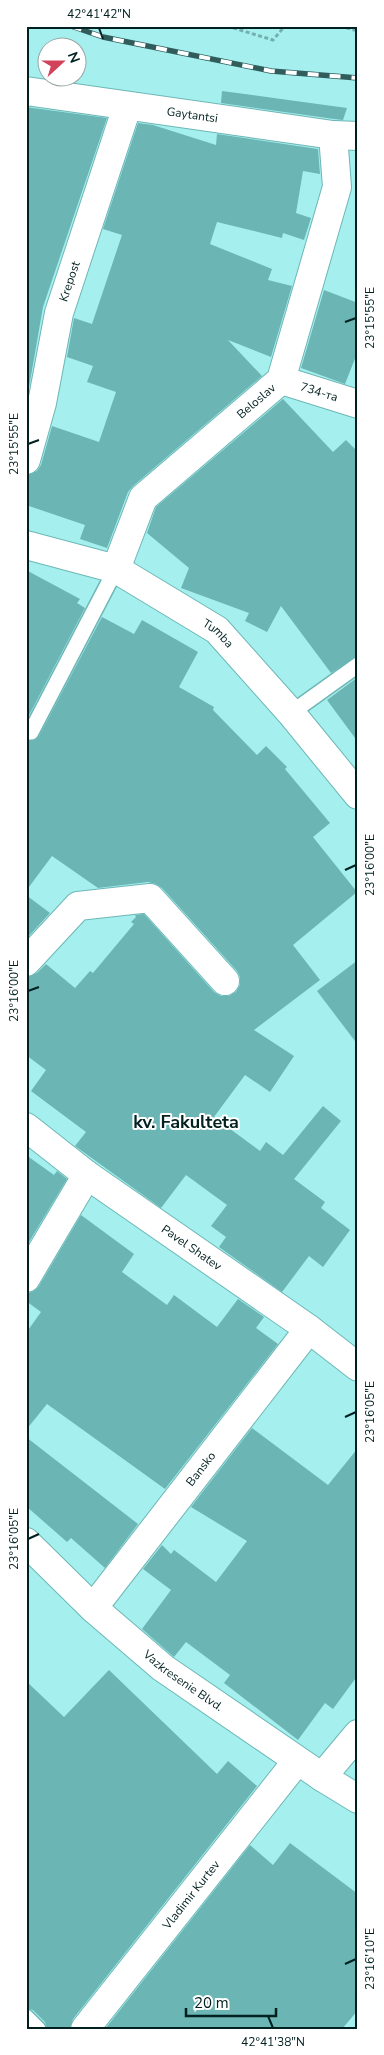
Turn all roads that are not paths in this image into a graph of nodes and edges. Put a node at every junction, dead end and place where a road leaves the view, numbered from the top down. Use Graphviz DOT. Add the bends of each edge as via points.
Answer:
graph roads {
  1 [pos="26,92"];
  2 [pos="127,106"];
  3 [pos="345,135"];
  4 [pos="281,380"];
  5 [pos="358,404"];
  6 [pos="26,460"];
  7 [pos="26,545"];
  8 [pos="116,569"];
  9 [pos="358,666"];
  10 [pos="291,713"];
  11 [pos="26,732"];
  12 [pos="358,795"];
  13 [pos="26,962"];
  14 [pos="225,981"];
  15 [pos="26,1127"];
  16 [pos="87,1175"];
  17 [pos="26,1278"];
  18 [pos="309,1330"];
  19 [pos="355,1360"];
  20 [pos="26,1542"];
  21 [pos="93,1608"];
  22 [pos="358,1734"];
  23 [pos="297,1761"];
  24 [pos="322,1777"];
  25 [pos="358,1799"];
  26 [pos="26,2017"];
  27 [pos="38,2029"];
  28 [pos="85,2029"];
  1 -- 2 [label="street, Gaytantsi"];
  2 -- 3 [label="street, Gaytantsi"];
  2 -- 6 [label="street, Krepost" via="59,313 42,403"];
  3 -- 4 [label="street, Beloslav" via="337,188"];
  4 -- 5 [label="street, 734-та"];
  4 -- 8 [label="street, Beloslav" via="143,498"];
  7 -- 8 [label="street, Tumba"];
  8 -- 10 [label="street, Tumba" via="217,630"];
  8 -- 11 [label="lane" via="31,732"];
  9 -- 10 [label="lane"];
  10 -- 12 [label="street, Tumba"];
  13 -- 14 [label="street" via="78,906 150,898"];
  15 -- 16 [label="street, Pavel Shatev"];
  16 -- 17 [label="street"];
  16 -- 18 [label="street, Pavel Shatev"];
  18 -- 19 [label="street, Pavel Shatev"];
  18 -- 21 [label="street, Bansko"];
  20 -- 21 [label="street, Vazkresenie Blvd."];
  21 -- 23 [label="street, Vazkresenie Blvd." via="163,1668"];
  22 -- 24 [label="street"];
  23 -- 24 [label="street, Vazkresenie Blvd."];
  23 -- 28 [label="street, Vladimir Kurtev"];
  24 -- 25 [label="street, Vazkresenie Blvd."];
  26 -- 27 [label="lane"];
}
